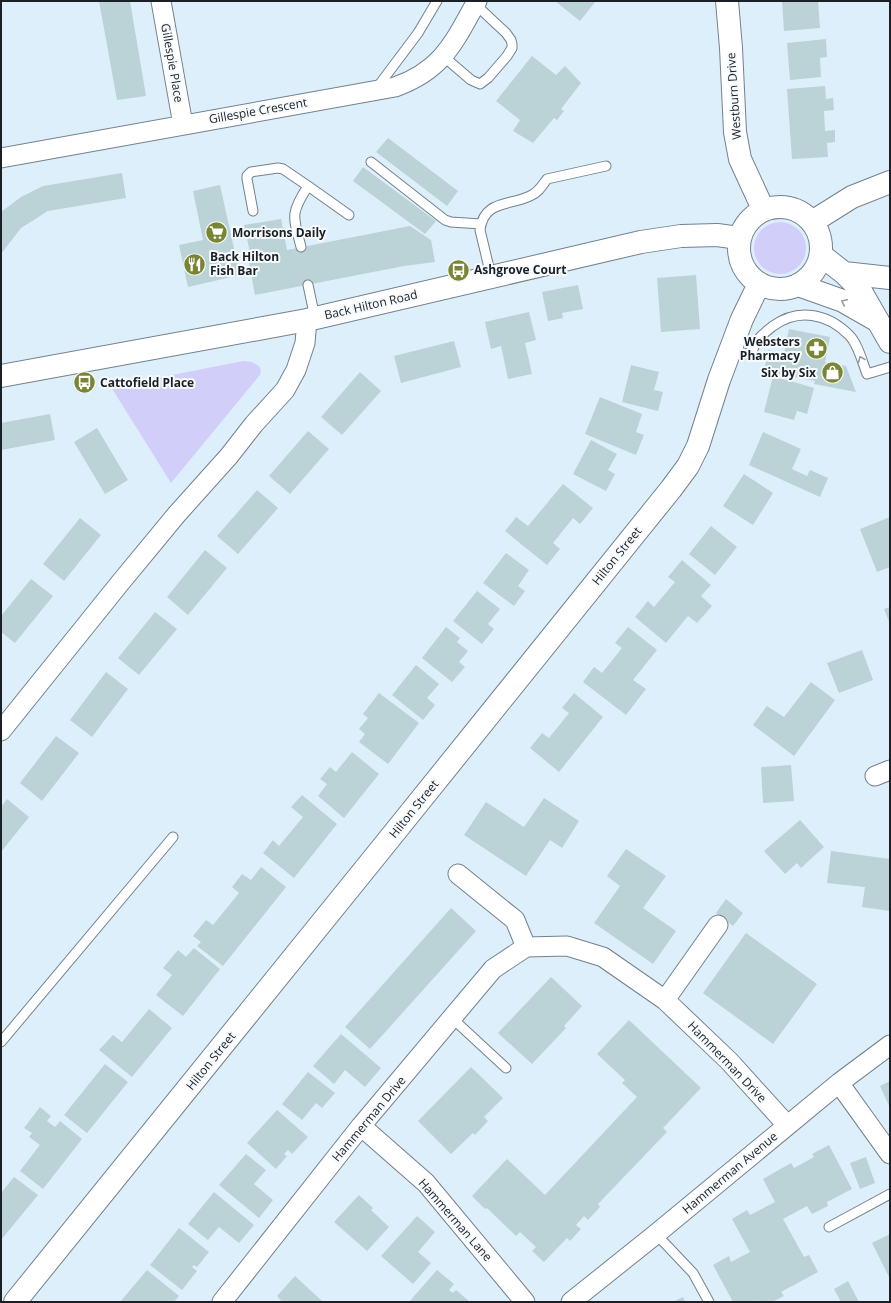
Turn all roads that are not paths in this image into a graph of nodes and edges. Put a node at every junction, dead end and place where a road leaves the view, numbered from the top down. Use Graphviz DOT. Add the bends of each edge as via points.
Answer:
graph roads {
  1 [pos="161,1"];
  2 [pos="437,1"];
  3 [pos="727,1"];
  4 [pos="476,3"];
  5 [pos="443,56"];
  6 [pos="375,90"];
  7 [pos="183,125"];
  8 [pos="1,158"];
  9 [pos="371,162"];
  10 [pos="606,166"];
  11 [pos="890,182"];
  12 [pos="308,186"];
  13 [pos="763,210"];
  14 [pos="253,212"];
  15 [pos="349,215"];
  16 [pos="812,222"];
  17 [pos="481,224"];
  18 [pos="739,238"];
  19 [pos="301,247"];
  20 [pos="821,255"];
  21 [pos="844,273"];
  22 [pos="491,276"];
  23 [pos="890,278"];
  24 [pos="759,284"];
  25 [pos="308,285"];
  26 [pos="798,285"];
  27 [pos="311,319"];
  28 [pos="886,331"];
  29 [pos="730,350"];
  30 [pos="890,367"];
  31 [pos="1,376"];
  32 [pos="1,731"];
  33 [pos="173,837"];
  34 [pos="458,874"];
  35 [pos="718,925"];
  36 [pos="526,947"];
  37 [pos="665,1000"];
  38 [pos="453,1019"];
  39 [pos="1,1042"];
  40 [pos="890,1045"];
  41 [pos="506,1068"];
  42 [pos="839,1083"];
  43 [pos="787,1125"];
  44 [pos="362,1126"];
  45 [pos="890,1154"];
  46 [pos="890,1194"];
  47 [pos="829,1227"];
  48 [pos="656,1234"];
  49 [pos="15,1302"];
  50 [pos="222,1302"];
  51 [pos="525,1302"];
  52 [pos="571,1302"];
  53 [pos="709,1302"];
  1 -- 7 [label="street, Gillespie Place"];
  2 -- 6 [label="lane" via="418,33"];
  3 -- 13 [label="street, Westburn Drive" via="735,132 740,159"];
  4 -- 5 [label="street, Gillespie Crescent" via="455,41"];
  4 -- 5 [label="lane" via="509,37 512,44 510,52 480,84 471,80"];
  5 -- 6 [label="street, Gillespie Crescent" via="420,76 408,82"];
  6 -- 7 [label="street, Gillespie Crescent"];
  7 -- 8 [label="street, Gillespie Crescent"];
  9 -- 17 [label="lane" via="445,220"];
  10 -- 17 [label="lane" via="547,179 540,189 530,196 492,208"];
  11 -- 16 [label="street" via="852,197"];
  12 -- 14 [label="lane" via="283,169 251,172 247,179"];
  12 -- 15 [label="lane"];
  12 -- 19 [label="lane" via="294,212"];
  13 -- 16 [label="street" via="777,206 790,207"];
  13 -- 18 [label="street" via="752,216"];
  16 -- 20 [label="street" via="820,238"];
  17 -- 22 [label="lane" via="481,237"];
  18 -- 22 [label="street, Back Hilton Road" via="711,235 641,242"];
  18 -- 24 [label="street" via="741,264"];
  20 -- 21 [label="street"];
  20 -- 26 [label="street" via="813,273"];
  21 -- 23 [label="street"];
  21 -- 28 [label="street" via="859,288"];
  22 -- 27 [label="street, Back Hilton Road"];
  24 -- 26 [label="street" via="778,289"];
  24 -- 29 [label="street, Hilton Street"];
  25 -- 27 [label="lane"];
  28 -- 26 [label="street, one-way" via="843,302"];
  27 -- 31 [label="street, Back Hilton Road"];
  27 -- 32 [label="street" via="296,370 286,390 177,514"];
  30 -- 29 [label="lane, one-way" via="867,374 850,336 838,325 810,315 781,320 757,340 751,355"];
  29 -- 49 [label="street, Hilton Street" via="698,446 688,466 671,489"];
  33 -- 39 [label="lane"];
  34 -- 36 [label="street" via="515,920"];
  35 -- 37 [label="street"];
  36 -- 37 [label="street, Hammerman Drive" via="567,946 603,957"];
  36 -- 38 [label="street, Hammerman Drive" via="493,969"];
  37 -- 43 [label="street, Hammerman Drive" via="730,1061"];
  38 -- 41 [label="lane"];
  38 -- 44 [label="street, Hammerman Drive"];
  40 -- 42 [label="street, Hammerman Avenue"];
  42 -- 43 [label="street, Hammerman Avenue"];
  42 -- 45 [label="street"];
  43 -- 48 [label="street, Hammerman Avenue"];
  44 -- 50 [label="street, Hammerman Drive"];
  44 -- 51 [label="street, Hammerman Lane" via="426,1184"];
  46 -- 47 [label="lane"];
  48 -- 52 [label="street, Hammerman Avenue"];
  48 -- 53 [label="lane" via="692,1273"];
}
